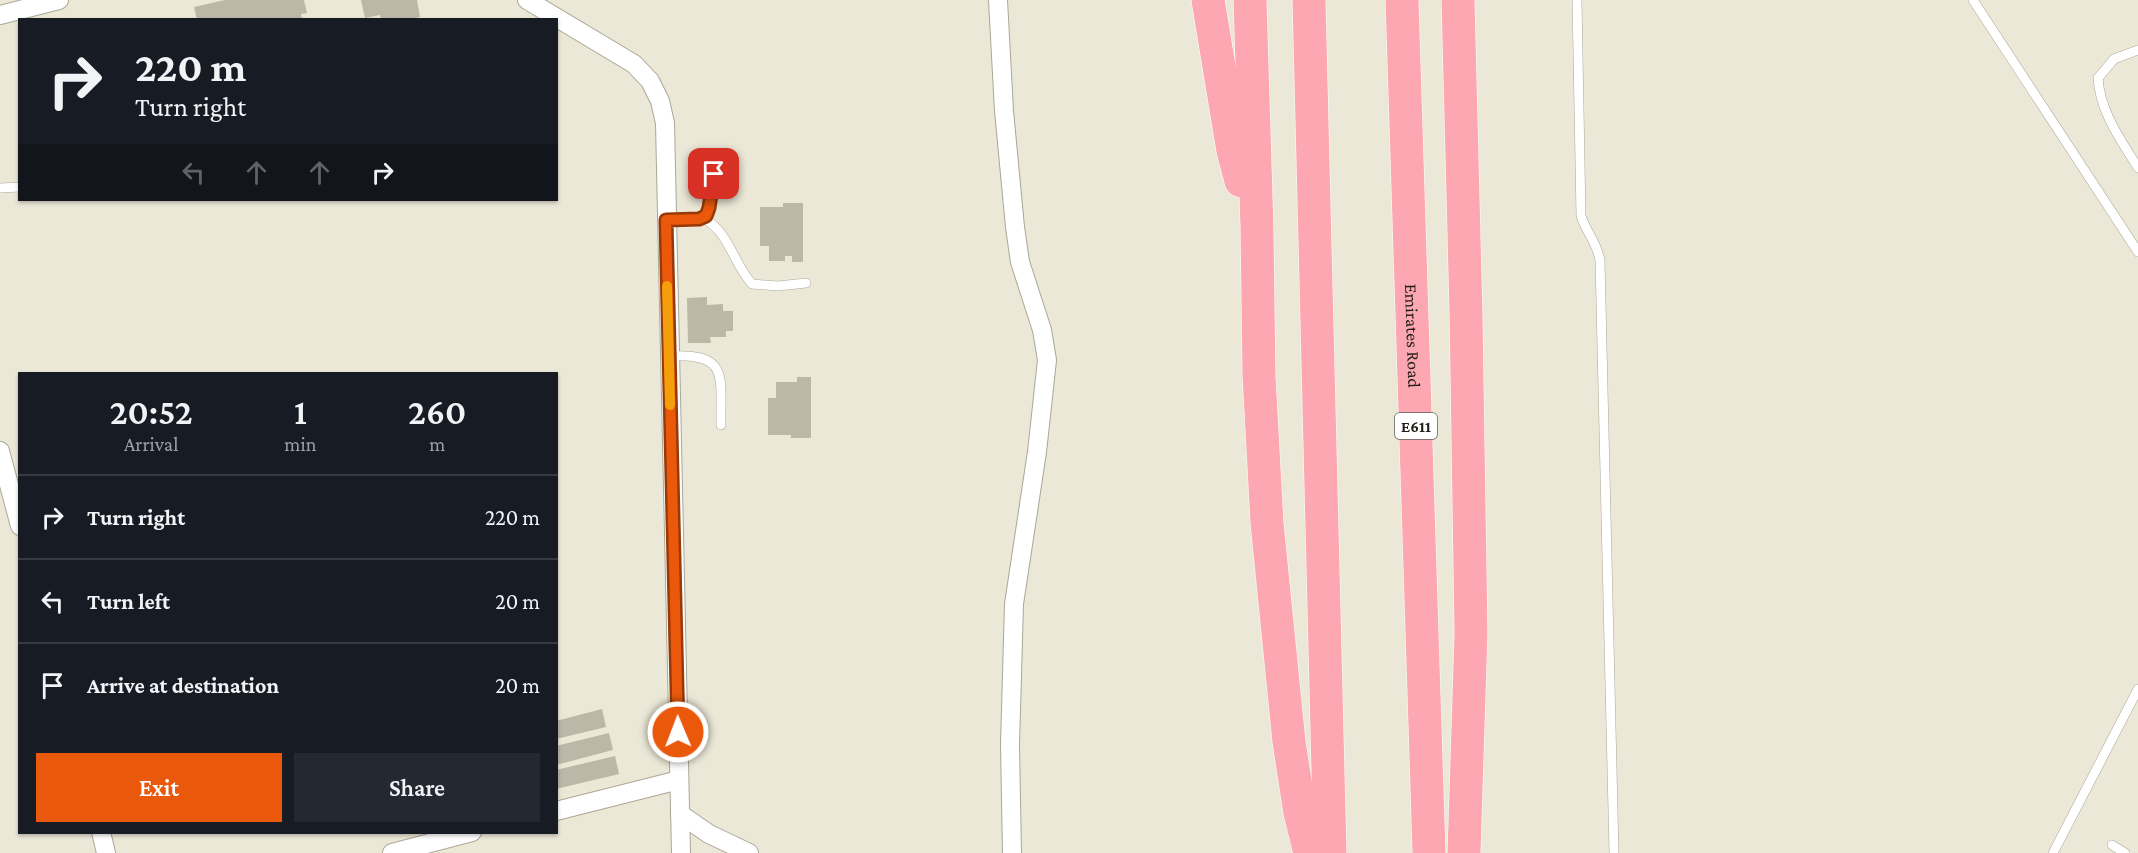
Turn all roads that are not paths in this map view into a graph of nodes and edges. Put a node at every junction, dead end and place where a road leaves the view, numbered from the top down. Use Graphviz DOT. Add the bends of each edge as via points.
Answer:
graph roads {
  1 [pos="59,0"];
  2 [pos="527,0"];
  3 [pos="998,0"];
  4 [pos="1208,0"];
  5 [pos="1250,0"];
  6 [pos="1308,0"];
  7 [pos="1402,0"];
  8 [pos="1458,0"];
  9 [pos="1577,0"];
  10 [pos="1974,0"];
  11 [pos="0,15"];
  12 [pos="557,18"];
  13 [pos="558,19"];
  14 [pos="2138,50"];
  15 [pos="2138,168"];
  16 [pos="714,174"];
  17 [pos="18,187"];
  18 [pos="0,188"];
  19 [pos="702,218"];
  20 [pos="666,220"];
  21 [pos="1257,228"];
  22 [pos="2138,252"];
  23 [pos="806,283"];
  24 [pos="669,356"];
  25 [pos="721,425"];
  26 [pos="0,451"];
  27 [pos="5,495"];
  28 [pos="18,522"];
  29 [pos="2138,689"];
  30 [pos="679,780"];
  31 [pos="558,810"];
  32 [pos="680,814"];
  33 [pos="101,834"];
  34 [pos="466,834"];
  35 [pos="2112,845"];
  36 [pos="420,850"];
  37 [pos="106,853"];
  38 [pos="392,853"];
  39 [pos="681,853"];
  40 [pos="749,853"];
  41 [pos="1012,853"];
  42 [pos="1310,853"];
  43 [pos="1330,853"];
  44 [pos="1429,853"];
  45 [pos="1464,853"];
  46 [pos="1614,853"];
  47 [pos="2053,853"];
  48 [pos="2125,853"];
  1 -- 11 [label="street"];
  2 -- 12 [label="street"];
  3 -- 41 [label="street" via="1015,227 1020,262 1042,330 1047,360 1014,604"];
  4 -- 21 [label="highway" via="1233,151"];
  5 -- 21 [label="highway"];
  6 -- 43 [label="highway"];
  7 -- 44 [label="highway, Emirates Road / E611"];
  8 -- 45 [label="highway" via="1471,633"];
  9 -- 46 [label="lane" via="1581,216 1600,261"];
  10 -- 22 [label="lane"];
  13 -- 20 [label="street" via="634,64 650,81 665,123"];
  14 -- 15 [label="lane" via="2114,59 2098,78 2104,111"];
  16 -- 19 [label="lane" via="708,212"];
  17 -- 18 [label="lane"];
  19 -- 20 [label="lane"];
  19 -- 23 [label="lane" via="720,231 752,284"];
  20 -- 24 [label="street"];
  21 -- 42 [label="highway" via="1258,376 1267,523 1289,742"];
  24 -- 25 [label="lane" via="698,356 714,364 720,375"];
  24 -- 30 [label="street"];
  26 -- 27 [label="street"];
  27 -- 28 [label="street"];
  29 -- 47 [label="lane"];
  30 -- 31 [label="street"];
  30 -- 32 [label="street"];
  32 -- 39 [label="street"];
  32 -- 40 [label="street" via="709,834"];
  33 -- 37 [label="street"];
  34 -- 36 [label="street"];
  35 -- 48 [label="lane"];
  36 -- 38 [label="street"];
}
